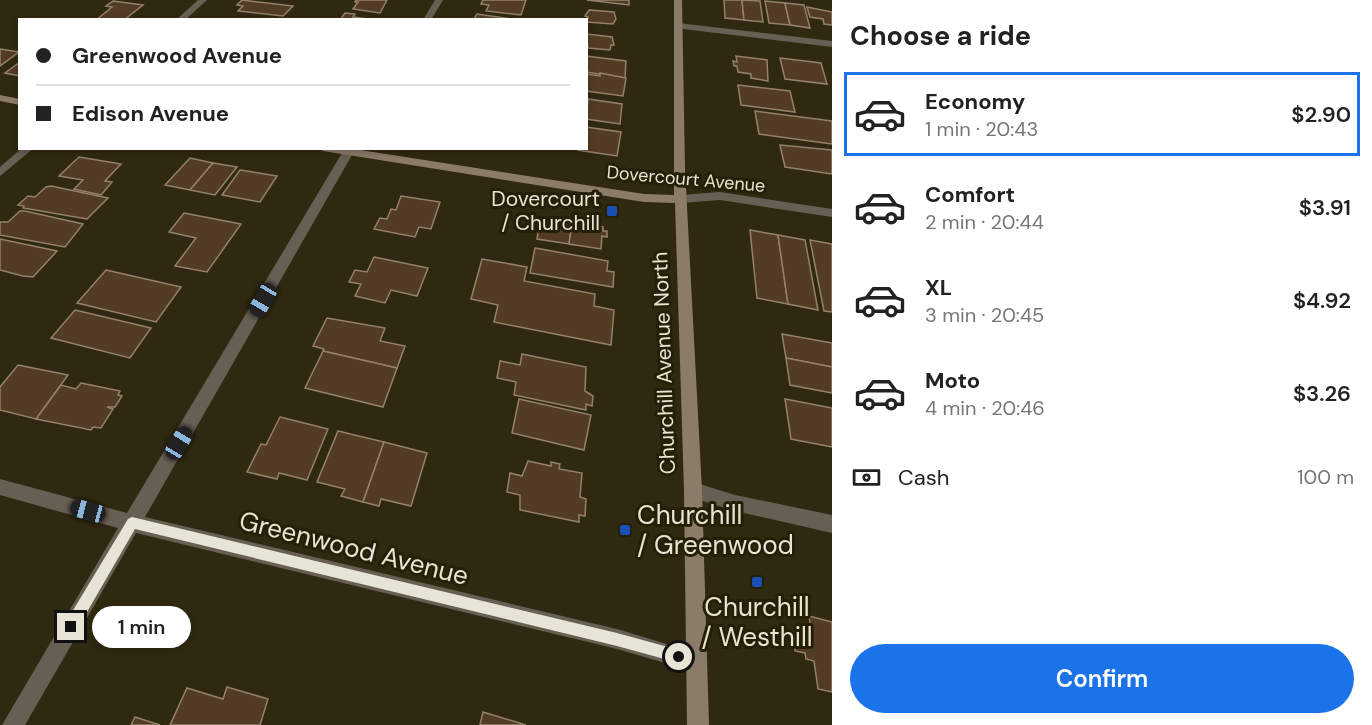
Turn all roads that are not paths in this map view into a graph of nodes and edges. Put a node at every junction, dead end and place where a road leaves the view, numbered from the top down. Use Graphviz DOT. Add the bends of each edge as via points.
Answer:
graph roads {
  1 [pos="202,0"];
  2 [pos="439,0"];
  3 [pos="678,0"];
  4 [pos="182,18"];
  5 [pos="428,18"];
  6 [pos="678,26"];
  7 [pos="832,44"];
  8 [pos="0,98"];
  9 [pos="18,102"];
  10 [pos="27,150"];
  11 [pos="350,150"];
  12 [pos="0,173"];
  13 [pos="681,199"];
  14 [pos="832,213"];
  15 [pos="0,487"];
  16 [pos="693,489"];
  17 [pos="132,523"];
  18 [pos="832,524"];
  19 [pos="696,662"];
  20 [pos="13,725"];
  21 [pos="698,725"];
  1 -- 4 [label="street"];
  2 -- 5 [label="street"];
  3 -- 6 [label="main road, Churchill Avenue North"];
  6 -- 7 [label="street"];
  6 -- 13 [label="main road, Churchill Avenue North"];
  8 -- 9 [label="main road"];
  10 -- 12 [label="street"];
  11 -- 13 [label="main road, Dovercourt Avenue" via="644,198"];
  11 -- 17 [label="street"];
  13 -- 14 [label="street, Dovercourt Avenue" via="720,196"];
  13 -- 16 [label="main road, Churchill Avenue North"];
  15 -- 17 [label="street, Greenwood Avenue"];
  16 -- 18 [label="street" via="735,503"];
  16 -- 19 [label="main road, Churchill Avenue North"];
  17 -- 19 [label="street, Greenwood Avenue" via="617,639"];
  17 -- 20 [label="street"];
  19 -- 21 [label="main road, Churchill Avenue North"];
}
